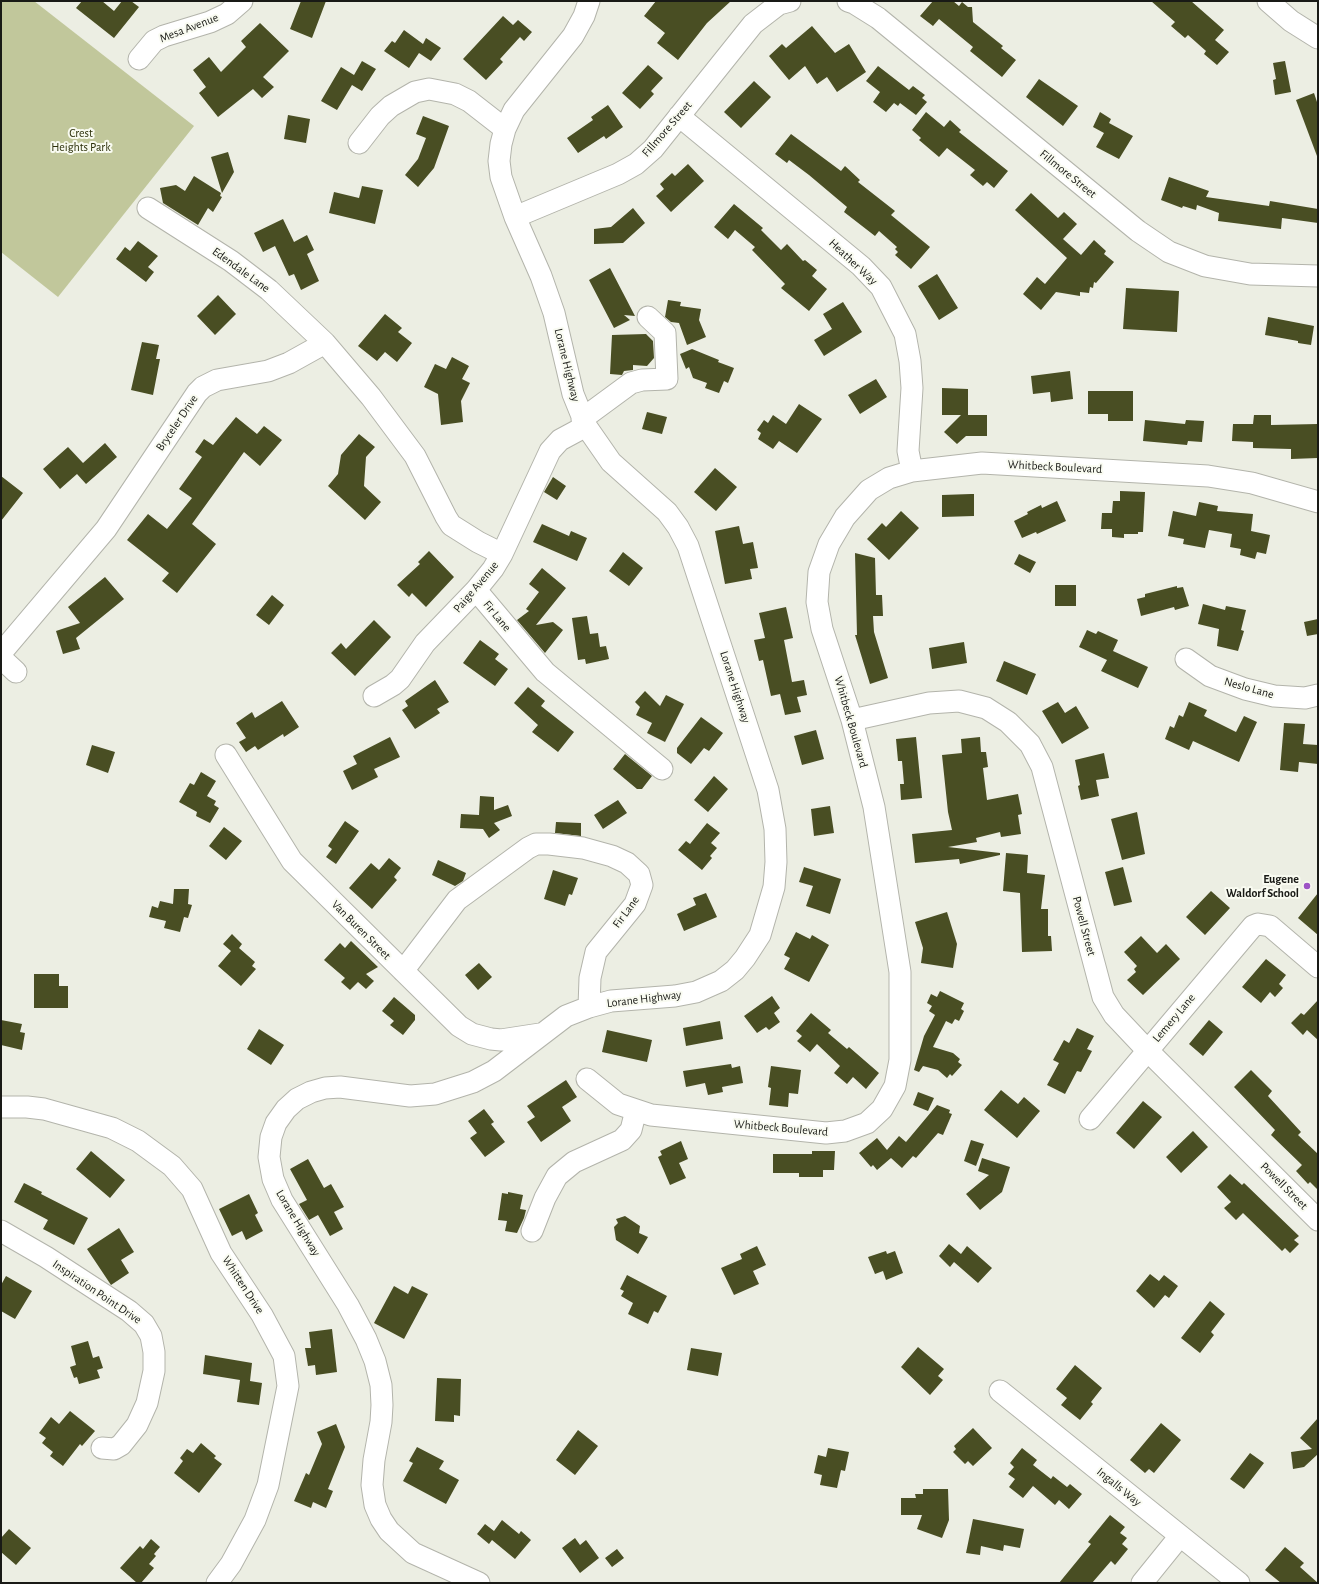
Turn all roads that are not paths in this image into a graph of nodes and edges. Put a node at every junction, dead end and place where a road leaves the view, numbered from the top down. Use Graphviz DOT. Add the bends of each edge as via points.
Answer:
graph roads {
  1 [pos="242,1"];
  2 [pos="589,1"];
  3 [pos="790,1"];
  4 [pos="848,1"];
  5 [pos="1268,1"];
  6 [pos="1318,38"];
  7 [pos="139,59"];
  8 [pos="679,116"];
  9 [pos="505,129"];
  10 [pos="359,143"];
  11 [pos="148,208"];
  12 [pos="515,217"];
  13 [pos="1318,276"];
  14 [pos="648,317"];
  15 [pos="325,343"];
  16 [pos="584,422"];
  17 [pos="912,471"];
  18 [pos="1318,502"];
  19 [pos="502,554"];
  20 [pos="476,590"];
  21 [pos="1,653"];
  22 [pos="1,658"];
  23 [pos="1186,659"];
  24 [pos="16,672"];
  25 [pos="1318,695"];
  26 [pos="374,696"];
  27 [pos="852,720"];
  28 [pos="226,755"];
  29 [pos="662,769"];
  30 [pos="1318,967"];
  31 [pos="403,971"];
  32 [pos="588,1007"];
  33 [pos="541,1034"];
  34 [pos="1147,1050"];
  35 [pos="587,1079"];
  36 [pos="1,1107"];
  37 [pos="636,1110"];
  38 [pos="1090,1119"];
  39 [pos="1318,1220"];
  40 [pos="1,1231"];
  41 [pos="532,1231"];
  42 [pos="1000,1391"];
  43 [pos="102,1448"];
  44 [pos="1180,1536"];
  45 [pos="217,1583"];
  46 [pos="479,1583"];
  47 [pos="1142,1583"];
  48 [pos="1239,1583"];
  1 -- 7 [label="street, Mesa Avenue" via="226,14 210,22 154,41"];
  2 -- 9 [label="street, Lorane Highway" via="573,36 514,110"];
  3 -- 8 [label="street, Fillmore Street" via="779,4 753,24"];
  4 -- 13 [label="street, Fillmore Street" via="878,18 1138,232 1169,252 1205,266 1250,274"];
  5 -- 6 [label="street" via="1291,21"];
  8 -- 12 [label="street, Fillmore Street" via="653,149 636,164"];
  8 -- 17 [label="street, Heather Way" via="861,266 881,287 905,334 910,362 912,388 908,451"];
  9 -- 10 [label="street" via="469,101 455,94 429,89 403,97 391,106"];
  9 -- 12 [label="street, Lorane Highway" via="499,162 501,177"];
  11 -- 15 [label="street, Edendale Lane" via="269,290"];
  12 -- 16 [label="street, Lorane Highway" via="554,313 573,394"];
  14 -- 16 [label="street, Paige Avenue" via="665,333 667,379 631,383"];
  15 -- 19 [label="street" via="371,397 415,456 451,525"];
  15 -- 21 [label="street, Bryceler Drive" via="289,363 268,371 217,380 203,387 106,529"];
  16 -- 19 [label="street, Paige Avenue" via="550,451"];
  16 -- 32 [label="street, Lorane Highway" via="611,462 667,512 688,546 768,790 775,829 776,862 774,887 760,935 735,970 721,981 696,992 676,996 611,1002"];
  17 -- 18 [label="street, Whitbeck Boulevard" via="982,463 1208,476 1252,483"];
  17 -- 27 [label="street, Whitbeck Boulevard" via="889,478 869,490 845,517 829,544 820,572 817,602 822,629"];
  19 -- 20 [label="street, Paige Avenue"];
  20 -- 26 [label="street, Paige Avenue" via="425,643 400,679"];
  20 -- 29 [label="street, Fir Lane" via="545,672"];
  22 -- 24 [label="street"];
  23 -- 25 [label="street, Neslo Lane" via="1210,676 1274,696 1305,698"];
  27 -- 34 [label="street, Powell Street" via="929,703 959,701 986,708 1008,722 1030,744 1042,767 1103,996 1114,1015"];
  27 -- 37 [label="street, Whitbeck Boulevard" via="874,807 900,972 900,1060 895,1086 889,1098 875,1117 866,1123 836,1133 651,1115"];
  28 -- 31 [label="street, Van Buren Street" via="292,861"];
  30 -- 34 [label="street, Lemery Lane" via="1277,930 1258,924 1249,930"];
  31 -- 32 [label="street, Fir Lane" via="461,896 528,848 536,844 583,848 612,856 633,868 642,879 642,890 635,904 596,952 590,978"];
  31 -- 33 [label="street, Van Buren Street" via="459,1026 472,1034 501,1040"];
  32 -- 33 [label="street, Lorane Highway" via="566,1016"];
  33 -- 46 [label="street, Lorane Highway" via="505,1064 482,1078 435,1094 410,1096 340,1087 311,1092 297,1099 286,1109 276,1123 271,1137 269,1157 273,1179 282,1200 348,1305 375,1361 382,1405 372,1485 381,1519 389,1531 413,1553"];
  34 -- 38 [label="street, Lemery Lane"];
  34 -- 39 [label="street, Powell Street"];
  35 -- 37 [label="street, Whitbeck Boulevard" via="618,1104"];
  36 -- 45 [label="street, Whitten Drive" via="44,1109 112,1128 138,1140 172,1166 192,1189 221,1253 252,1298 284,1356 288,1386 268,1485 255,1520 232,1564"];
  37 -- 41 [label="street" via="631,1130 622,1140 574,1162 557,1176"];
  40 -- 43 [label="street, Inspiration Point Drive" via="129,1311 144,1324 150,1336 154,1352 154,1371 148,1403 121,1445 114,1449"];
  42 -- 44 [label="street, Ingalls Way"];
  44 -- 47 [label="street"];
  44 -- 48 [label="street, Ingalls Way"];
}
